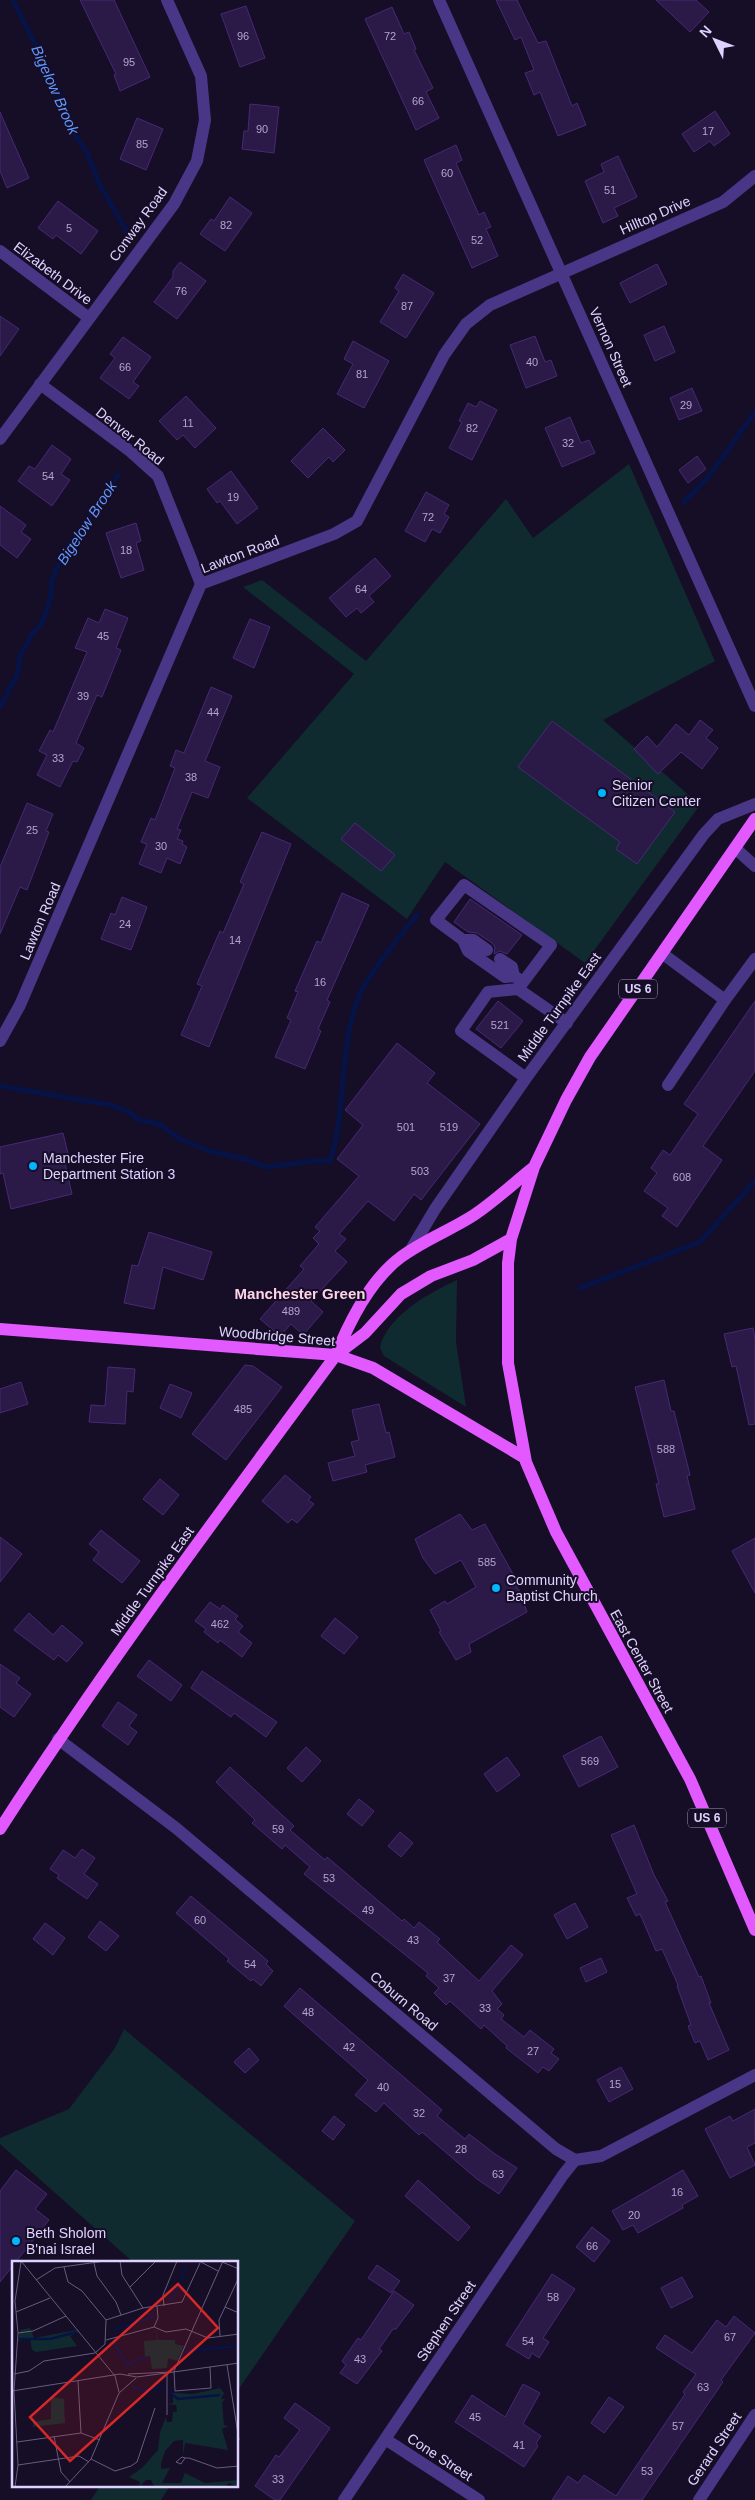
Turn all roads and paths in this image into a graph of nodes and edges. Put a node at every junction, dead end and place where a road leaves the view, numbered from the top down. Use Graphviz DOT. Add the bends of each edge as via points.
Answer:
graph roads {
  1 [pos="167,0"];
  2 [pos="439,0"];
  3 [pos="755,176"];
  4 [pos="0,251"];
  5 [pos="561,273"];
  6 [pos="89,318"];
  7 [pos="40,384"];
  8 [pos="0,439"];
  9 [pos="201,584"];
  10 [pos="755,706"];
  11 [pos="755,804"];
  12 [pos="755,819"];
  13 [pos="736,849"];
  14 [pos="755,866"];
  15 [pos="464,940"];
  16 [pos="487,950"];
  17 [pos="663,954"];
  18 [pos="500,959"];
  19 [pos="755,959"];
  20 [pos="518,982"];
  21 [pos="726,1000"];
  22 [pos="568,1023"];
  23 [pos="0,1041"];
  24 [pos="526,1078"];
  25 [pos="668,1085"];
  26 [pos="534,1166"];
  27 [pos="511,1239"];
  28 [pos="410,1251"];
  29 [pos="0,1329"];
  30 [pos="336,1355"];
  31 [pos="525,1458"];
  32 [pos="58,1739"];
  33 [pos="0,1830"];
  34 [pos="755,1930"];
  35 [pos="755,2075"];
  36 [pos="575,2160"];
  37 [pos="755,2415"];
  38 [pos="385,2438"];
  39 [pos="344,2500"];
  40 [pos="479,2500"];
  41 [pos="699,2500"];
  1 -- 6 [label="street, Conway Road" via="202,76 205,120 196,161 174,204"];
  2 -- 5 [label="street, Vernon Street"];
  3 -- 5 [label="street, Hilltop Drive" via="723,202"];
  4 -- 6 [label="street, Elizabeth Drive"];
  5 -- 9 [label="street, Lawton Road" via="490,305 466,324 444,354 357,520 334,534"];
  5 -- 10 [label="street, Vernon Street"];
  6 -- 7 [label="street, Conway Road"];
  7 -- 8 [label="street, Conway Road"];
  7 -- 9 [label="street, Denver Road" via="158,476"];
  9 -- 23 [label="street, Lawton Road" via="20,1004"];
  11 -- 22 [label="street, Middle Turnpike East" via="718,818 704,834"];
  12 -- 13 [label="main road, Middle Turnpike East / US 6"];
  13 -- 14 [label="street"];
  13 -- 17 [label="main road, Middle Turnpike East / US 6"];
  15 -- 16 [label="street" via="473,940"];
  15 -- 20 [label="street" via="468,951 505,977"];
  15 -- 20 [label="street" via="436,920 464,884 551,945"];
  17 -- 21 [label="street"];
  17 -- 26 [label="main road, Middle Turnpike East / US 6" via="590,1057"];
  18 -- 20 [label="street" via="512,967"];
  19 -- 21 [label="street"];
  20 -- 22 [label="street"];
  20 -- 24 [label="street" via="488,992 461,1031"];
  21 -- 25 [label="street"];
  22 -- 24 [label="street, Middle Turnpike East"];
  24 -- 28 [label="street, Middle Turnpike East" via="435,1209"];
  26 -- 27 [label="main road, East Center Street / US 6"];
  26 -- 28 [label="main road, Middle Turnpike East" via="475,1214"];
  27 -- 30 [label="main road, Middle Turnpike East" via="472,1260 430,1276 402,1294 365,1333"];
  27 -- 31 [label="main road, East Center Street / US 6" via="508,1363"];
  28 -- 30 [label="main road, Middle Turnpike East" via="387,1270 366,1298 349,1323"];
  29 -- 30 [label="main road, Woodbridge Street"];
  30 -- 31 [label="main road, Woodbridge Street" via="374,1368"];
  30 -- 32 [label="main road, Middle Turnpike East" via="153,1603"];
  31 -- 34 [label="main road, East Center Street / US 6" via="556,1532 690,1779"];
  32 -- 33 [label="main road, Middle Turnpike East"];
  32 -- 36 [label="street, Coburn Road" via="176,1828 556,2149"];
  35 -- 36 [label="street" via="601,2156"];
  36 -- 38 [label="street, Stephen Street"];
  37 -- 41 [label="street, Gerard Street"];
  38 -- 39 [label="street, Stephen Street"];
  38 -- 40 [label="street, Cone Street"];
}
